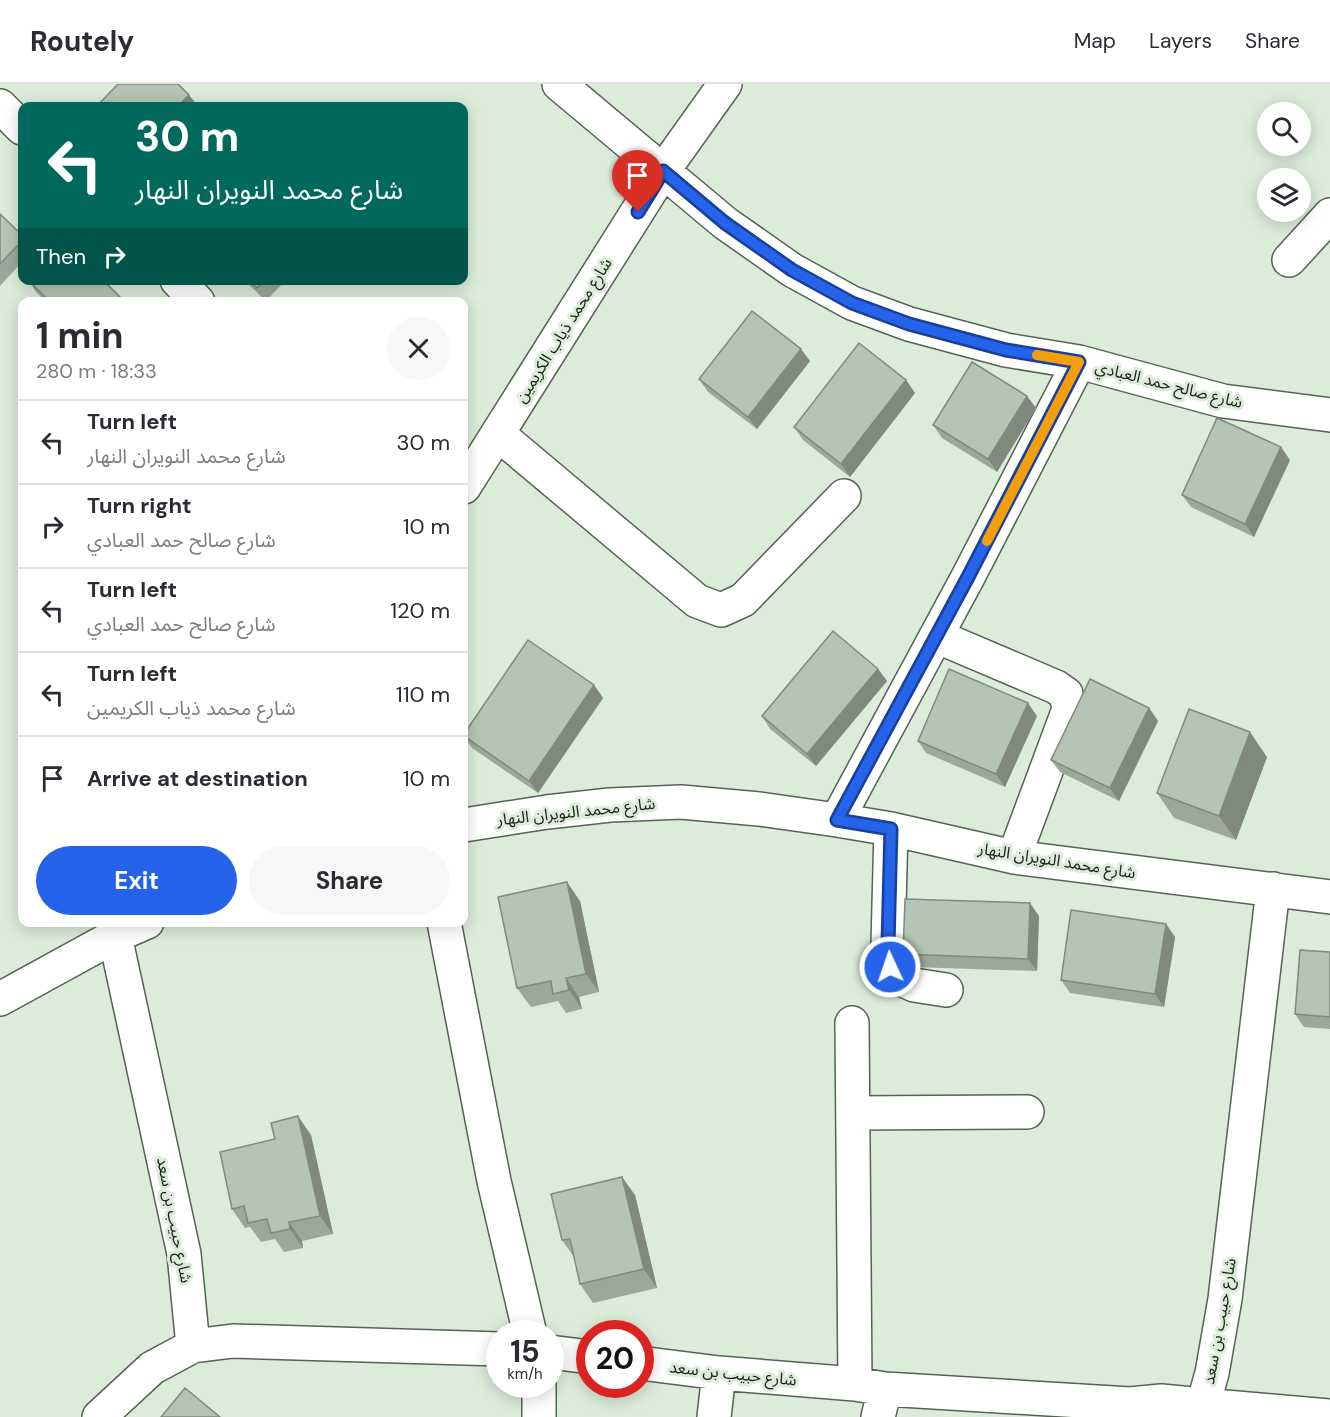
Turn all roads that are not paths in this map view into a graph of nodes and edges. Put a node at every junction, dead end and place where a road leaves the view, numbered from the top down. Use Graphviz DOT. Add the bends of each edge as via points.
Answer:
graph roads {
  1 [pos="559,84"];
  2 [pos="725,84"];
  3 [pos="0,106"];
  4 [pos="18,124"];
  5 [pos="663,171"];
  6 [pos="1330,215"];
  7 [pos="1289,260"];
  8 [pos="182,285"];
  9 [pos="193,297"];
  10 [pos="1079,362"];
  11 [pos="1330,415"];
  12 [pos="498,434"];
  13 [pos="468,481"];
  14 [pos="844,496"];
  15 [pos="936,636"];
  16 [pos="837,820"];
  17 [pos="468,824"];
  18 [pos="891,829"];
  19 [pos="1014,857"];
  20 [pos="1273,890"];
  21 [pos="1330,897"];
  22 [pos="136,927"];
  23 [pos="445,927"];
  24 [pos="115,936"];
  25 [pos="946,990"];
  26 [pos="0,999"];
  27 [pos="852,1023"];
  28 [pos="1027,1112"];
  29 [pos="853,1113"];
  30 [pos="527,1320"];
  31 [pos="193,1346"];
  32 [pos="486,1349"];
  33 [pos="654,1365"];
  34 [pos="719,1373"];
  35 [pos="872,1397"];
  36 [pos="539,1398"];
  37 [pos="1203,1405"];
  38 [pos="1330,1416"];
  39 [pos="99,1417"];
  40 [pos="539,1417"];
  41 [pos="714,1417"];
  1 -- 5 [label="street, شارع صالح حمد العبادي"];
  2 -- 5 [label="street, شارع محمد ذياب الكريمين"];
  3 -- 4 [label="street"];
  5 -- 10 [label="street, شارع صالح حمد العبادي" via="725,223 792,270 852,303 909,324 1006,350"];
  5 -- 12 [label="street, شارع محمد ذياب الكريمين"];
  6 -- 7 [label="street"];
  8 -- 9 [label="street"];
  10 -- 11 [label="street, شارع صالح حمد العبادي" via="1223,400"];
  10 -- 15 [label="street, شارع صالح حمد العبادي"];
  12 -- 13 [label="street, شارع محمد ذياب الكريمين"];
  12 -- 14 [label="street" via="697,601 722,610 743,600"];
  15 -- 16 [label="street, شارع صالح حمد العبادي"];
  15 -- 19 [label="street" via="1066,694 1069,709"];
  16 -- 17 [label="street, شارع محمد النويران النهار" via="681,802 610,805"];
  16 -- 18 [label="street, شارع محمد النويران النهار"];
  18 -- 19 [label="street, شارع محمد النويران النهار"];
  18 -- 25 [label="street" via="890,967 914,985"];
  19 -- 20 [label="street, شارع محمد النويران النهار"];
  20 -- 21 [label="street, شارع محمد النويران النهار"];
  20 -- 37 [label="street, شارع حبيب بن سعد" via="1225,1299"];
  22 -- 24 [label="street"];
  23 -- 30 [label="street" via="494,1181"];
  24 -- 26 [label="street"];
  24 -- 31 [label="street, شارع حبيب بن سعد" via="184,1254"];
  27 -- 29 [label="street"];
  28 -- 29 [label="street"];
  29 -- 35 [label="street"];
  31 -- 32 [label="street" via="233,1341"];
  31 -- 39 [label="street" via="152,1368"];
  33 -- 34 [label="street, شارع حبيب بن سعد"];
  34 -- 35 [label="street, شارع حبيب بن سعد"];
  34 -- 41 [label="street"];
  35 -- 37 [label="street, شارع حبيب بن سعد"];
  36 -- 40 [label="street"];
  37 -- 38 [label="street"];
}
